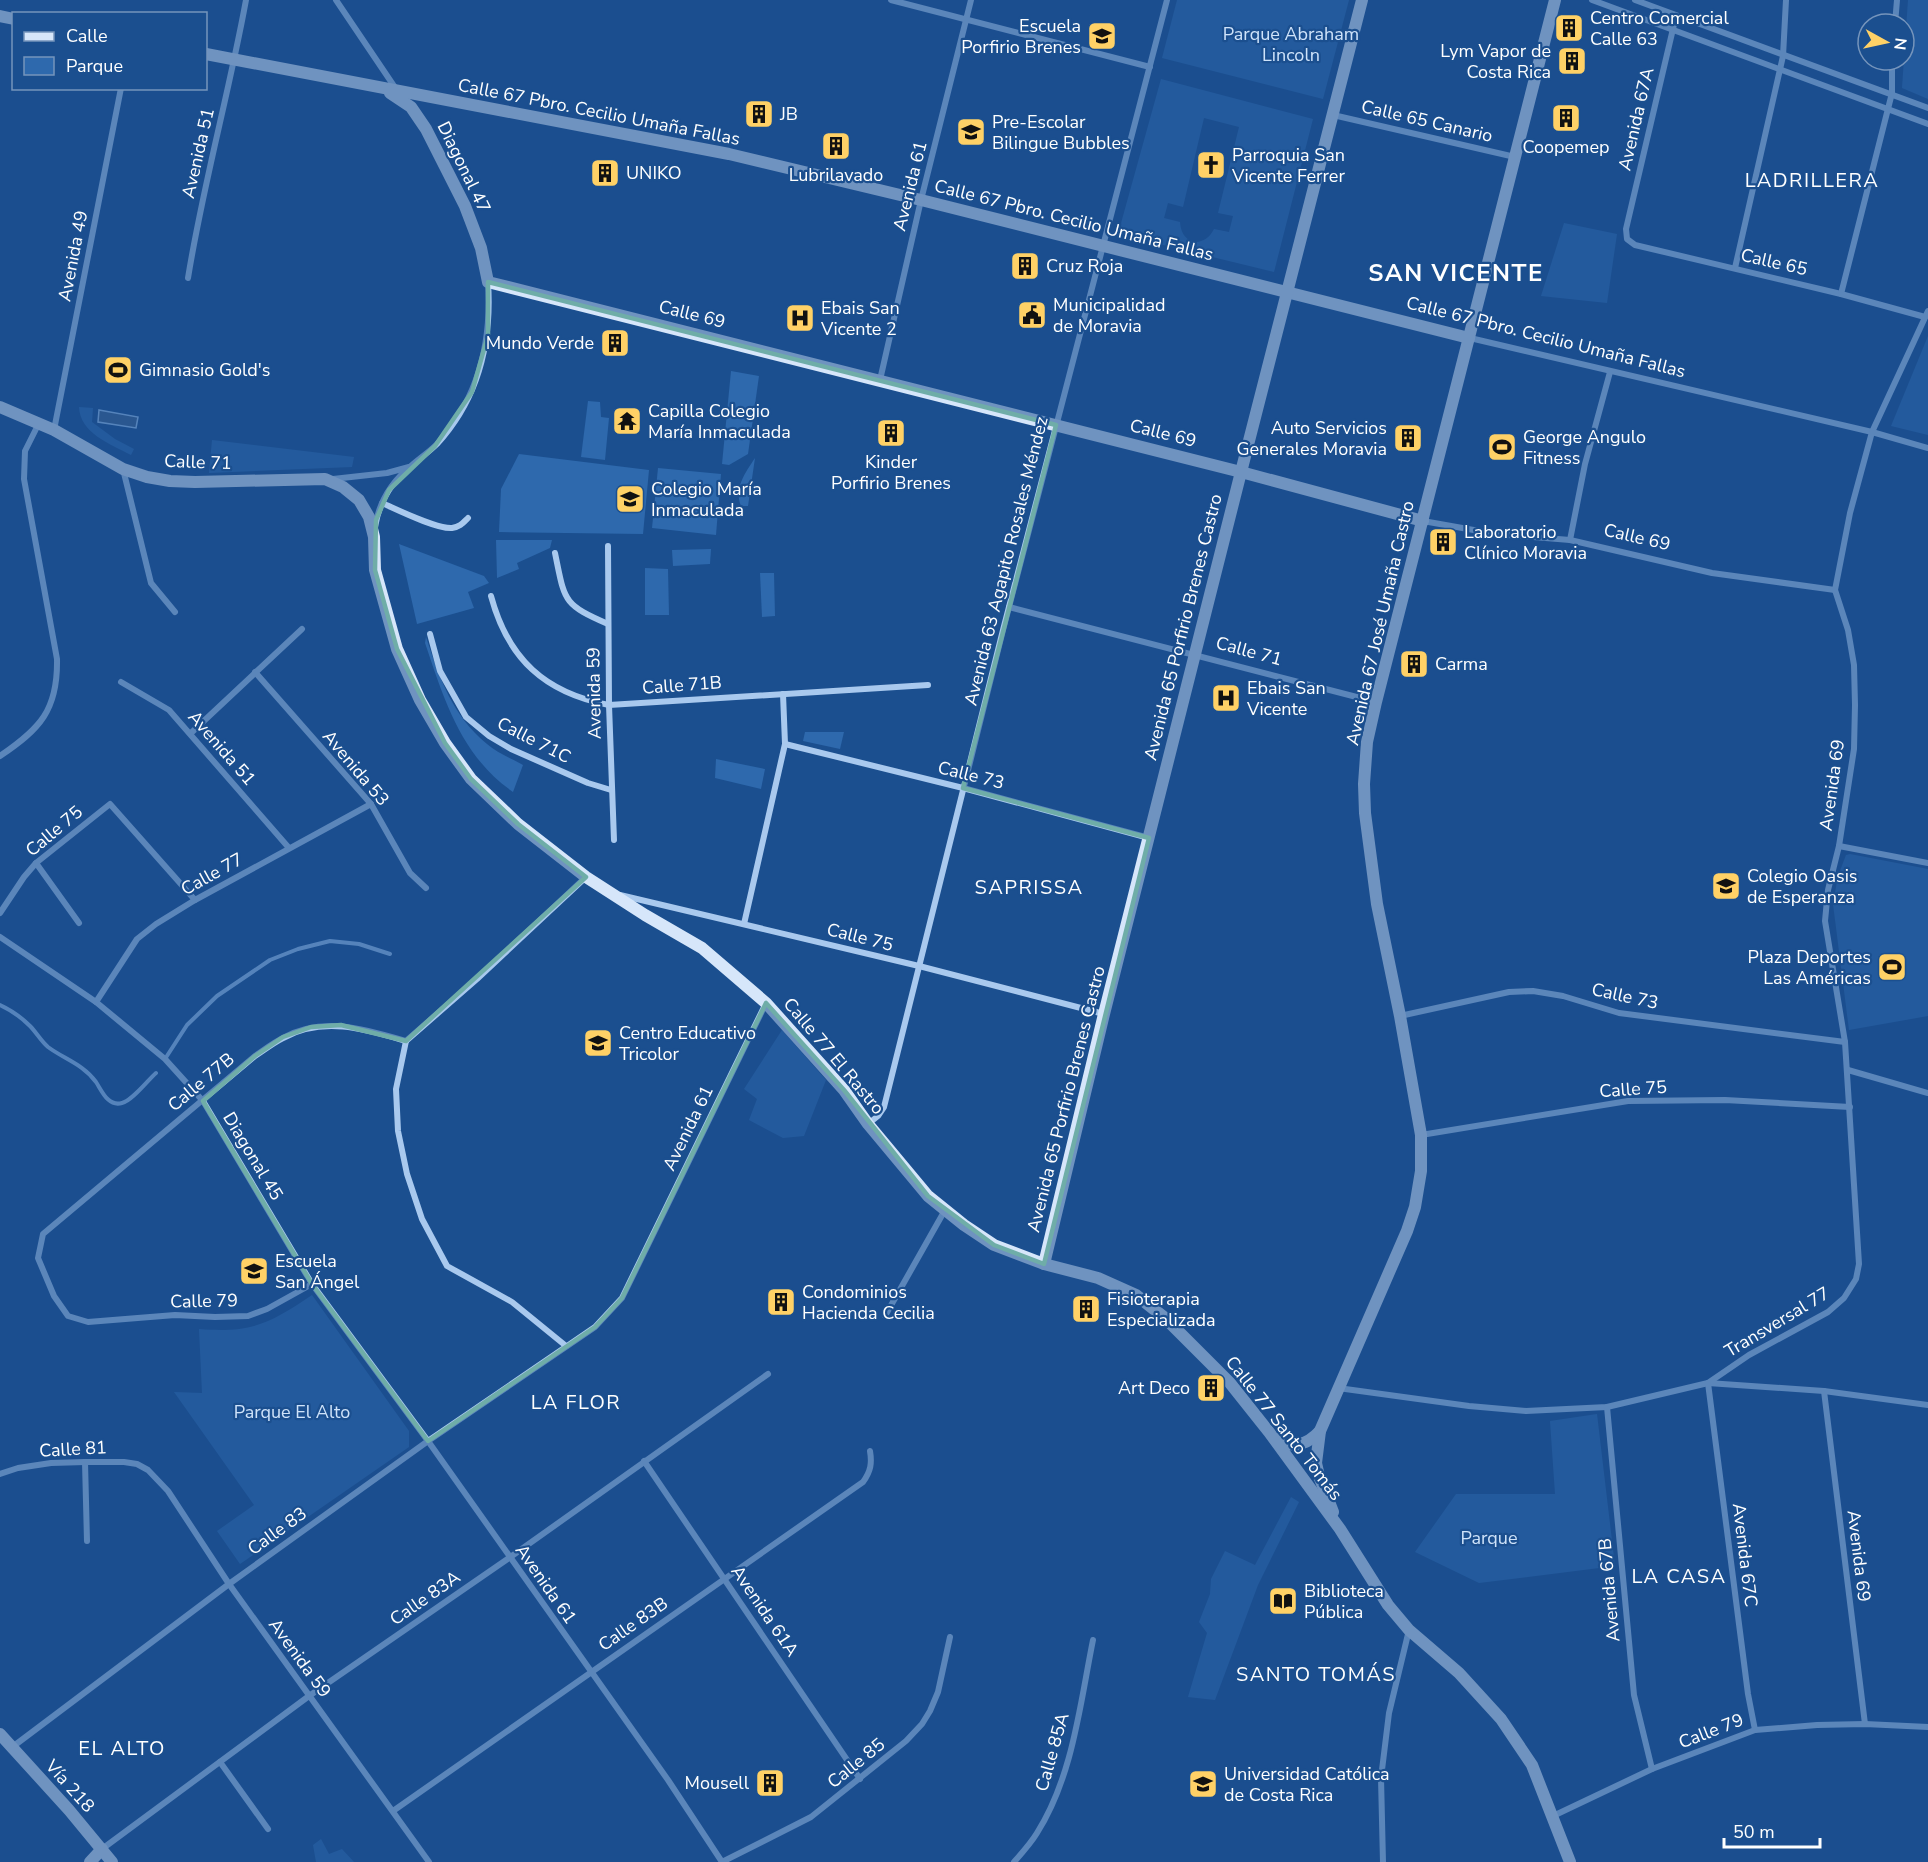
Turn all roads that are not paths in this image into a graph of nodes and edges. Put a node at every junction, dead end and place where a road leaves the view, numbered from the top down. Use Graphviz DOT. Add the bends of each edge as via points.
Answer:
graph roads {
  1 [pos="246,0"];
  2 [pos="336,0"];
  3 [pos="891,0"];
  4 [pos="971,0"];
  5 [pos="1167,0"];
  6 [pos="1362,0"];
  7 [pos="1555,0"];
  8 [pos="1592,0"];
  9 [pos="1635,0"];
  10 [pos="1786,0"];
  11 [pos="1676,15"];
  12 [pos="966,20"];
  13 [pos="1672,30"];
  14 [pos="207,54"];
  15 [pos="1784,56"];
  16 [pos="235,60"];
  17 [pos="1150,67"];
  18 [pos="1780,70"];
  19 [pos="1892,72"];
  20 [pos="378,88"];
  21 [pos="121,90"];
  22 [pos="398,92"];
  23 [pos="1892,93"];
  24 [pos="446,101"];
  25 [pos="1888,108"];
  26 [pos="1928,108"];
  27 [pos="1333,115"];
  28 [pos="1928,124"];
  29 [pos="426,129"];
  30 [pos="1515,157"];
  31 [pos="921,200"];
  32 [pos="1626,229"];
  33 [pos="1104,246"];
  34 [pos="1735,268"];
  35 [pos="188,278"];
  36 [pos="488,282"];
  37 [pos="1287,292"];
  38 [pos="1841,294"];
  39 [pos="1927,314"];
  40 [pos="1469,338"];
  41 [pos="1610,372"];
  42 [pos="880,380"];
  43 [pos="0,407"];
  44 [pos="39,423"];
  45 [pos="1056,425"];
  46 [pos="54,430"];
  47 [pos="1872,432"];
  48 [pos="1928,448"];
  49 [pos="409,466"];
  50 [pos="123,469"];
  51 [pos="1241,471"];
  52 [pos="325,479"];
  53 [pos="382,503"];
  54 [pos="468,518"];
  55 [pos="1423,521"];
  56 [pos="374,537"];
  57 [pos="1570,540"];
  58 [pos="608,546"];
  59 [pos="555,553"];
  60 [pos="1835,590"];
  61 [pos="491,596"];
  62 [pos="1009,607"];
  63 [pos="175,612"];
  64 [pos="609,624"];
  65 [pos="302,629"];
  66 [pos="430,634"];
  67 [pos="1195,655"];
  68 [pos="255,672"];
  69 [pos="121,682"];
  70 [pos="928,685"];
  71 [pos="783,694"];
  72 [pos="1376,702"];
  73 [pos="609,705"];
  74 [pos="191,733"];
  75 [pos="785,744"];
  76 [pos="0,756"];
  77 [pos="963,788"];
  78 [pos="611,790"];
  79 [pos="371,804"];
  80 [pos="1149,838"];
  81 [pos="614,840"];
  82 [pos="1839,846"];
  83 [pos="289,848"];
  84 [pos="36,863"];
  85 [pos="1928,863"];
  86 [pos="586,877"];
  87 [pos="426,888"];
  88 [pos="608,892"];
  89 [pos="195,900"];
  90 [pos="0,914"];
  91 [pos="79,923"];
  92 [pos="744,924"];
  93 [pos="0,937"];
  94 [pos="919,966"];
  95 [pos="96,1002"];
  96 [pos="766,1003"];
  97 [pos="1104,1014"];
  98 [pos="1400,1016"];
  99 [pos="406,1041"];
  100 [pos="1845,1042"];
  101 [pos="1848,1070"];
  102 [pos="1928,1093"];
  103 [pos="203,1101"];
  104 [pos="1850,1107"];
  105 [pos="868,1124"];
  106 [pos="1421,1135"];
  107 [pos="945,1210"];
  108 [pos="1044,1264"];
  109 [pos="1856,1280"];
  110 [pos="312,1284"];
  111 [pos="885,1316"];
  112 [pos="88,1322"];
  113 [pos="566,1346"];
  114 [pos="768,1374"];
  115 [pos="1708,1383"];
  116 [pos="1338,1388"];
  117 [pos="1824,1391"];
  118 [pos="1928,1405"];
  119 [pos="1607,1407"];
  120 [pos="1320,1431"];
  121 [pos="1269,1432"];
  122 [pos="428,1441"];
  123 [pos="870,1451"];
  124 [pos="644,1461"];
  125 [pos="85,1462"];
  126 [pos="148,1470"];
  127 [pos="0,1474"];
  128 [pos="1341,1529"];
  129 [pos="87,1541"];
  130 [pos="509,1558"];
  131 [pos="725,1579"];
  132 [pos="229,1584"];
  133 [pos="1409,1630"];
  134 [pos="950,1637"];
  135 [pos="1093,1640"];
  136 [pos="590,1672"];
  137 [pos="309,1696"];
  138 [pos="1865,1724"];
  139 [pos="1928,1727"];
  140 [pos="1755,1730"];
  141 [pos="0,1734"];
  142 [pos="12,1749"];
  143 [pos="220,1762"];
  144 [pos="1652,1769"];
  145 [pos="860,1779"];
  146 [pos="393,1811"];
  147 [pos="1553,1816"];
  148 [pos="268,1829"];
  149 [pos="102,1850"];
  150 [pos="90,1862"];
  151 [pos="112,1862"];
  152 [pos="429,1862"];
  153 [pos="722,1862"];
  154 [pos="1014,1862"];
  155 [pos="1383,1862"];
  156 [pos="1570,1862"];
  1 -- 16 [label="street, Avenida 51"];
  2 -- 22 [label="street"];
  3 -- 12 [label="street"];
  4 -- 12 [label="street, Avenida 61"];
  5 -- 17 [label="street, Avenida 63 Agapito Rosales Méndez"];
  6 -- 27 [label="main road, Avenida 65 Porfirio Brenes Castro"];
  7 -- 30 [label="main road, Avenida 67 José Umaña Castro"];
  8 -- 13 [label="street"];
  9 -- 11 [label="street"];
  10 -- 15 [label="street"];
  11 -- 13 [label="street, Avenida 67A"];
  11 -- 15 [label="street"];
  12 -- 17 [label="street"];
  12 -- 31 [label="street, Avenida 61"];
  13 -- 18 [label="street"];
  13 -- 32 [label="street, Avenida 67A"];
  14 -- 16 [label="main road, Calle 67 Pbro. Cecilio Umaña Fallas"];
  15 -- 18 [label="street"];
  15 -- 23 [label="street"];
  16 -- 20 [label="main road, Calle 67 Pbro. Cecilio Umaña Fallas"];
  16 -- 35 [label="street, Avenida 51" via="197,222"];
  17 -- 33 [label="street, Avenida 63 Agapito Rosales Méndez"];
  18 -- 25 [label="street"];
  18 -- 34 [label="street"];
  19 -- 23 [label="street"];
  20 -- 22 [label="main road, Calle 67 Pbro. Cecilio Umaña Fallas"];
  20 -- 29 [label="main road, Diagonal 47" via="402,99"];
  21 -- 46 [label="street, Avenida 49"];
  22 -- 24 [label="main road, Calle 67 Pbro. Cecilio Umaña Fallas"];
  23 -- 25 [label="street"];
  23 -- 26 [label="street"];
  24 -- 29 [label="main road" via="424,109"];
  24 -- 31 [label="main road, Calle 67 Pbro. Cecilio Umaña Fallas" via="729,154"];
  25 -- 28 [label="street"];
  25 -- 38 [label="street"];
  27 -- 30 [label="street, Calle 65 Canario"];
  27 -- 37 [label="main road, Avenida 65 Porfirio Brenes Castro"];
  29 -- 36 [label="main road, Diagonal 47" via="465,207 481,248"];
  30 -- 40 [label="main road, Avenida 67 José Umaña Castro"];
  31 -- 33 [label="main road, Calle 67 Pbro. Cecilio Umaña Fallas"];
  31 -- 42 [label="street, Avenida 61"];
  32 -- 34 [label="street, Calle 65" via="1627,238 1635,245"];
  33 -- 37 [label="main road, Calle 67 Pbro. Cecilio Umaña Fallas"];
  33 -- 45 [label="street, Avenida 63 Agapito Rosales Méndez"];
  34 -- 38 [label="street, Calle 65"];
  36 -- 42 [label="main road, Calle 69"];
  36 -- 49 [label="street" via="488,335 472,392 456,421"];
  37 -- 40 [label="main road, Calle 67 Pbro. Cecilio Umaña Fallas"];
  37 -- 51 [label="main road, Avenida 65 Porfirio Brenes Castro"];
  38 -- 39 [label="street, Calle 65"];
  39 -- 47 [label="street, Avenida 69"];
  40 -- 41 [label="street, Calle 67 Pbro. Cecilio Umaña Fallas"];
  40 -- 55 [label="main road, Avenida 67 José Umaña Castro"];
  41 -- 47 [label="street, Calle 67 Pbro. Cecilio Umaña Fallas"];
  41 -- 57 [label="street" via="1585,464"];
  42 -- 45 [label="main road, Calle 69"];
  43 -- 44 [label="main road, Calle 71"];
  44 -- 46 [label="main road, Calle 71"];
  44 -- 76 [label="street" via="25,450 24,479 57,659 57,678 46,716"];
  45 -- 51 [label="main road, Calle 69"];
  45 -- 62 [label="street, Avenida 63 Agapito Rosales Méndez"];
  46 -- 50 [label="main road, Calle 71"];
  47 -- 48 [label="street, Calle 67 Pbro. Cecilio Umaña Fallas"];
  47 -- 60 [label="street, Avenida 69"];
  49 -- 52 [label="street, Calle 71" via="367,476"];
  49 -- 53 [label="street"];
  50 -- 52 [label="main road, Calle 71" via="170,481"];
  50 -- 63 [label="street" via="151,583"];
  51 -- 55 [label="main road, Calle 69"];
  51 -- 67 [label="main road, Avenida 65 Porfirio Brenes Castro"];
  52 -- 56 [label="main road, Calle 77 El Rastro" via="359,500"];
  53 -- 54 [label="street" via="452,528"];
  53 -- 56 [label="street"];
  55 -- 57 [label="street, Calle 69" via="1496,534"];
  55 -- 72 [label="main road, Avenida 67 José Umaña Castro"];
  56 -- 86 [label="main road, Calle 77 El Rastro" via="375,570 397,649 445,743 471,779 518,824"];
  57 -- 60 [label="street, Calle 69" via="1712,573"];
  58 -- 64 [label="street, Avenida 59"];
  59 -- 64 [label="street" via="569,602"];
  60 -- 82 [label="street, Avenida 69" via="1848,630 1855,705 1854,749"];
  61 -- 73 [label="street, Calle 71B" via="506,637 532,670 567,694"];
  62 -- 67 [label="street, Calle 71"];
  62 -- 77 [label="street, Avenida 63 Agapito Rosales Méndez"];
  64 -- 73 [label="street, Avenida 59"];
  65 -- 68 [label="street"];
  66 -- 78 [label="street, Calle 71C" via="440,671 466,717 511,749"];
  67 -- 72 [label="street, Calle 71"];
  67 -- 80 [label="main road, Avenida 65 Porfirio Brenes Castro"];
  68 -- 74 [label="street"];
  68 -- 79 [label="street, Avenida 53"];
  69 -- 74 [label="street, Avenida 51" via="169,710"];
  70 -- 71 [label="street, Calle 71B"];
  71 -- 73 [label="street, Calle 71B"];
  71 -- 75 [label="street"];
  72 -- 98 [label="main road, Avenida 67 José Umaña Castro" via="1367,742 1365,813 1377,904"];
  73 -- 78 [label="street, Avenida 59"];
  74 -- 83 [label="street, Avenida 51"];
  75 -- 77 [label="street, Calle 73"];
  75 -- 92 [label="street"];
  77 -- 80 [label="street, Calle 73"];
  77 -- 94 [label="street, Avenida 63 Agapito Rosales Méndez"];
  78 -- 81 [label="street, Avenida 59"];
  79 -- 83 [label="street, Calle 77"];
  79 -- 87 [label="street, Avenida 53" via="411,873"];
  80 -- 97 [label="main road, Avenida 65 Porfirio Brenes Castro"];
  82 -- 85 [label="street"];
  82 -- 100 [label="street, Avenida 69" via="1825,921"];
  83 -- 89 [label="street, Calle 77"];
  84 -- 89 [label="street, Calle 75" via="110,804"];
  84 -- 90 [label="street, Calle 75"];
  84 -- 91 [label="street"];
  86 -- 88 [label="main road, Calle 77 El Rastro"];
  86 -- 99 [label="street"];
  88 -- 92 [label="street, Calle 75"];
  88 -- 96 [label="main road, Calle 77 El Rastro" via="702,948"];
  89 -- 95 [label="street, Calle 77" via="137,939"];
  92 -- 94 [label="street, Calle 75"];
  93 -- 95 [label="street, Diagonal 45"];
  94 -- 97 [label="street, Calle 75"];
  94 -- 105 [label="street, Avenida 63 Agapito Rosales Méndez" via="884,1107"];
  95 -- 103 [label="street, Diagonal 45" via="165,1059"];
  96 -- 105 [label="main road, Calle 77 El Rastro" via="844,1090"];
  96 -- 113 [label="street, Avenida 61" via="622,1298 595,1327"];
  97 -- 108 [label="main road, Avenida 65 Porfirio Brenes Castro"];
  98 -- 100 [label="street, Calle 73" via="1509,992 1533,992 1563,996 1618,1013"];
  98 -- 106 [label="main road, Avenida 67 José Umaña Castro"];
  99 -- 103 [label="street, Calle 77B" via="341,1025 311,1027 283,1037 255,1056"];
  99 -- 113 [label="street" via="396,1089 398,1131 422,1219 447,1266 512,1302"];
  100 -- 101 [label="street, Avenida 69"];
  101 -- 102 [label="street"];
  101 -- 104 [label="street, Avenida 69"];
  103 -- 110 [label="street, Diagonal 45"];
  103 -- 112 [label="street, Calle 77B" via="43,1234 38,1258 54,1296 68,1316"];
  104 -- 106 [label="street, Calle 75" via="1725,1100 1628,1101"];
  104 -- 109 [label="street, Avenida 69" via="1859,1264"];
  105 -- 107 [label="main road, Calle 77 El Rastro" via="928,1196"];
  106 -- 116 [label="main road, Avenida 67 José Umaña Castro" via="1415,1207"];
  107 -- 108 [label="main road, Calle 77 El Rastro" via="994,1245"];
  107 -- 111 [label="street"];
  108 -- 121 [label="main road, Calle 77 Santo Tomás" via="1098,1278 1136,1295 1208,1360"];
  109 -- 115 [label="street, Transversal 77" via="1828,1312 1749,1355"];
  110 -- 112 [label="street, Calle 79" via="248,1316 175,1315"];
  110 -- 122 [label="street, Diagonal 45"];
  113 -- 122 [label="street, Calle 83"];
  114 -- 124 [label="street, Calle 83A"];
  115 -- 117 [label="street"];
  115 -- 119 [label="street"];
  115 -- 140 [label="street, Avenida 67C"];
  116 -- 119 [label="street" via="1526,1411"];
  116 -- 120 [label="main road, Avenida 67 José Umaña Castro"];
  117 -- 118 [label="street"];
  117 -- 138 [label="street, Avenida 69"];
  119 -- 144 [label="street, Avenida 67B" via="1634,1695"];
  120 -- 121 [label="main road" via="1301,1445 1277,1441"];
  120 -- 128 [label="main road, Avenida 67 José Umaña Castro" via="1316,1463"];
  121 -- 128 [label="main road, Calle 77 Santo Tomás"];
  122 -- 130 [label="street, Avenida 61"];
  122 -- 132 [label="street, Calle 83"];
  123 -- 131 [label="street, Calle 83B" via="869,1473 863,1482"];
  124 -- 130 [label="street, Calle 83A"];
  124 -- 131 [label="street, Avenida 61A"];
  125 -- 126 [label="street, Calle 81" via="124,1462"];
  125 -- 127 [label="street, Calle 81" via="51,1463"];
  125 -- 129 [label="street"];
  126 -- 132 [label="street, Avenida 59" via="168,1491"];
  128 -- 133 [label="main road" via="1382,1597"];
  130 -- 136 [label="street, Avenida 61"];
  130 -- 137 [label="street, Calle 83A"];
  131 -- 136 [label="street, Calle 83B"];
  131 -- 145 [label="street, Avenida 61A"];
  132 -- 137 [label="street, Avenida 59"];
  132 -- 142 [label="street, Calle 83"];
  133 -- 147 [label="main road" via="1459,1673 1501,1719 1532,1765"];
  133 -- 155 [label="street" via="1389,1713 1382,1768"];
  134 -- 145 [label="street, Calle 85" via="938,1692 922,1724"];
  135 -- 154 [label="street, Calle 85A" via="1066,1767 1054,1802 1037,1834"];
  136 -- 146 [label="street, Calle 83B"];
  136 -- 153 [label="street, Avenida 61"];
  137 -- 143 [label="street, Calle 83A"];
  137 -- 146 [label="street, Avenida 59"];
  138 -- 139 [label="street, Calle 79"];
  138 -- 140 [label="street, Calle 79"];
  140 -- 144 [label="street, Calle 79"];
  141 -- 142 [label="main road, Vía 218"];
  142 -- 149 [label="main road, Vía 218"];
  143 -- 148 [label="street"];
  143 -- 149 [label="street, Calle 83A"];
  144 -- 147 [label="street, Calle 79"];
  145 -- 153 [label="street, Calle 85" via="811,1817"];
  146 -- 152 [label="street, Avenida 59"];
  147 -- 156 [label="main road"];
  149 -- 150 [label="main road"];
  149 -- 151 [label="main road, Vía 218"];
}
